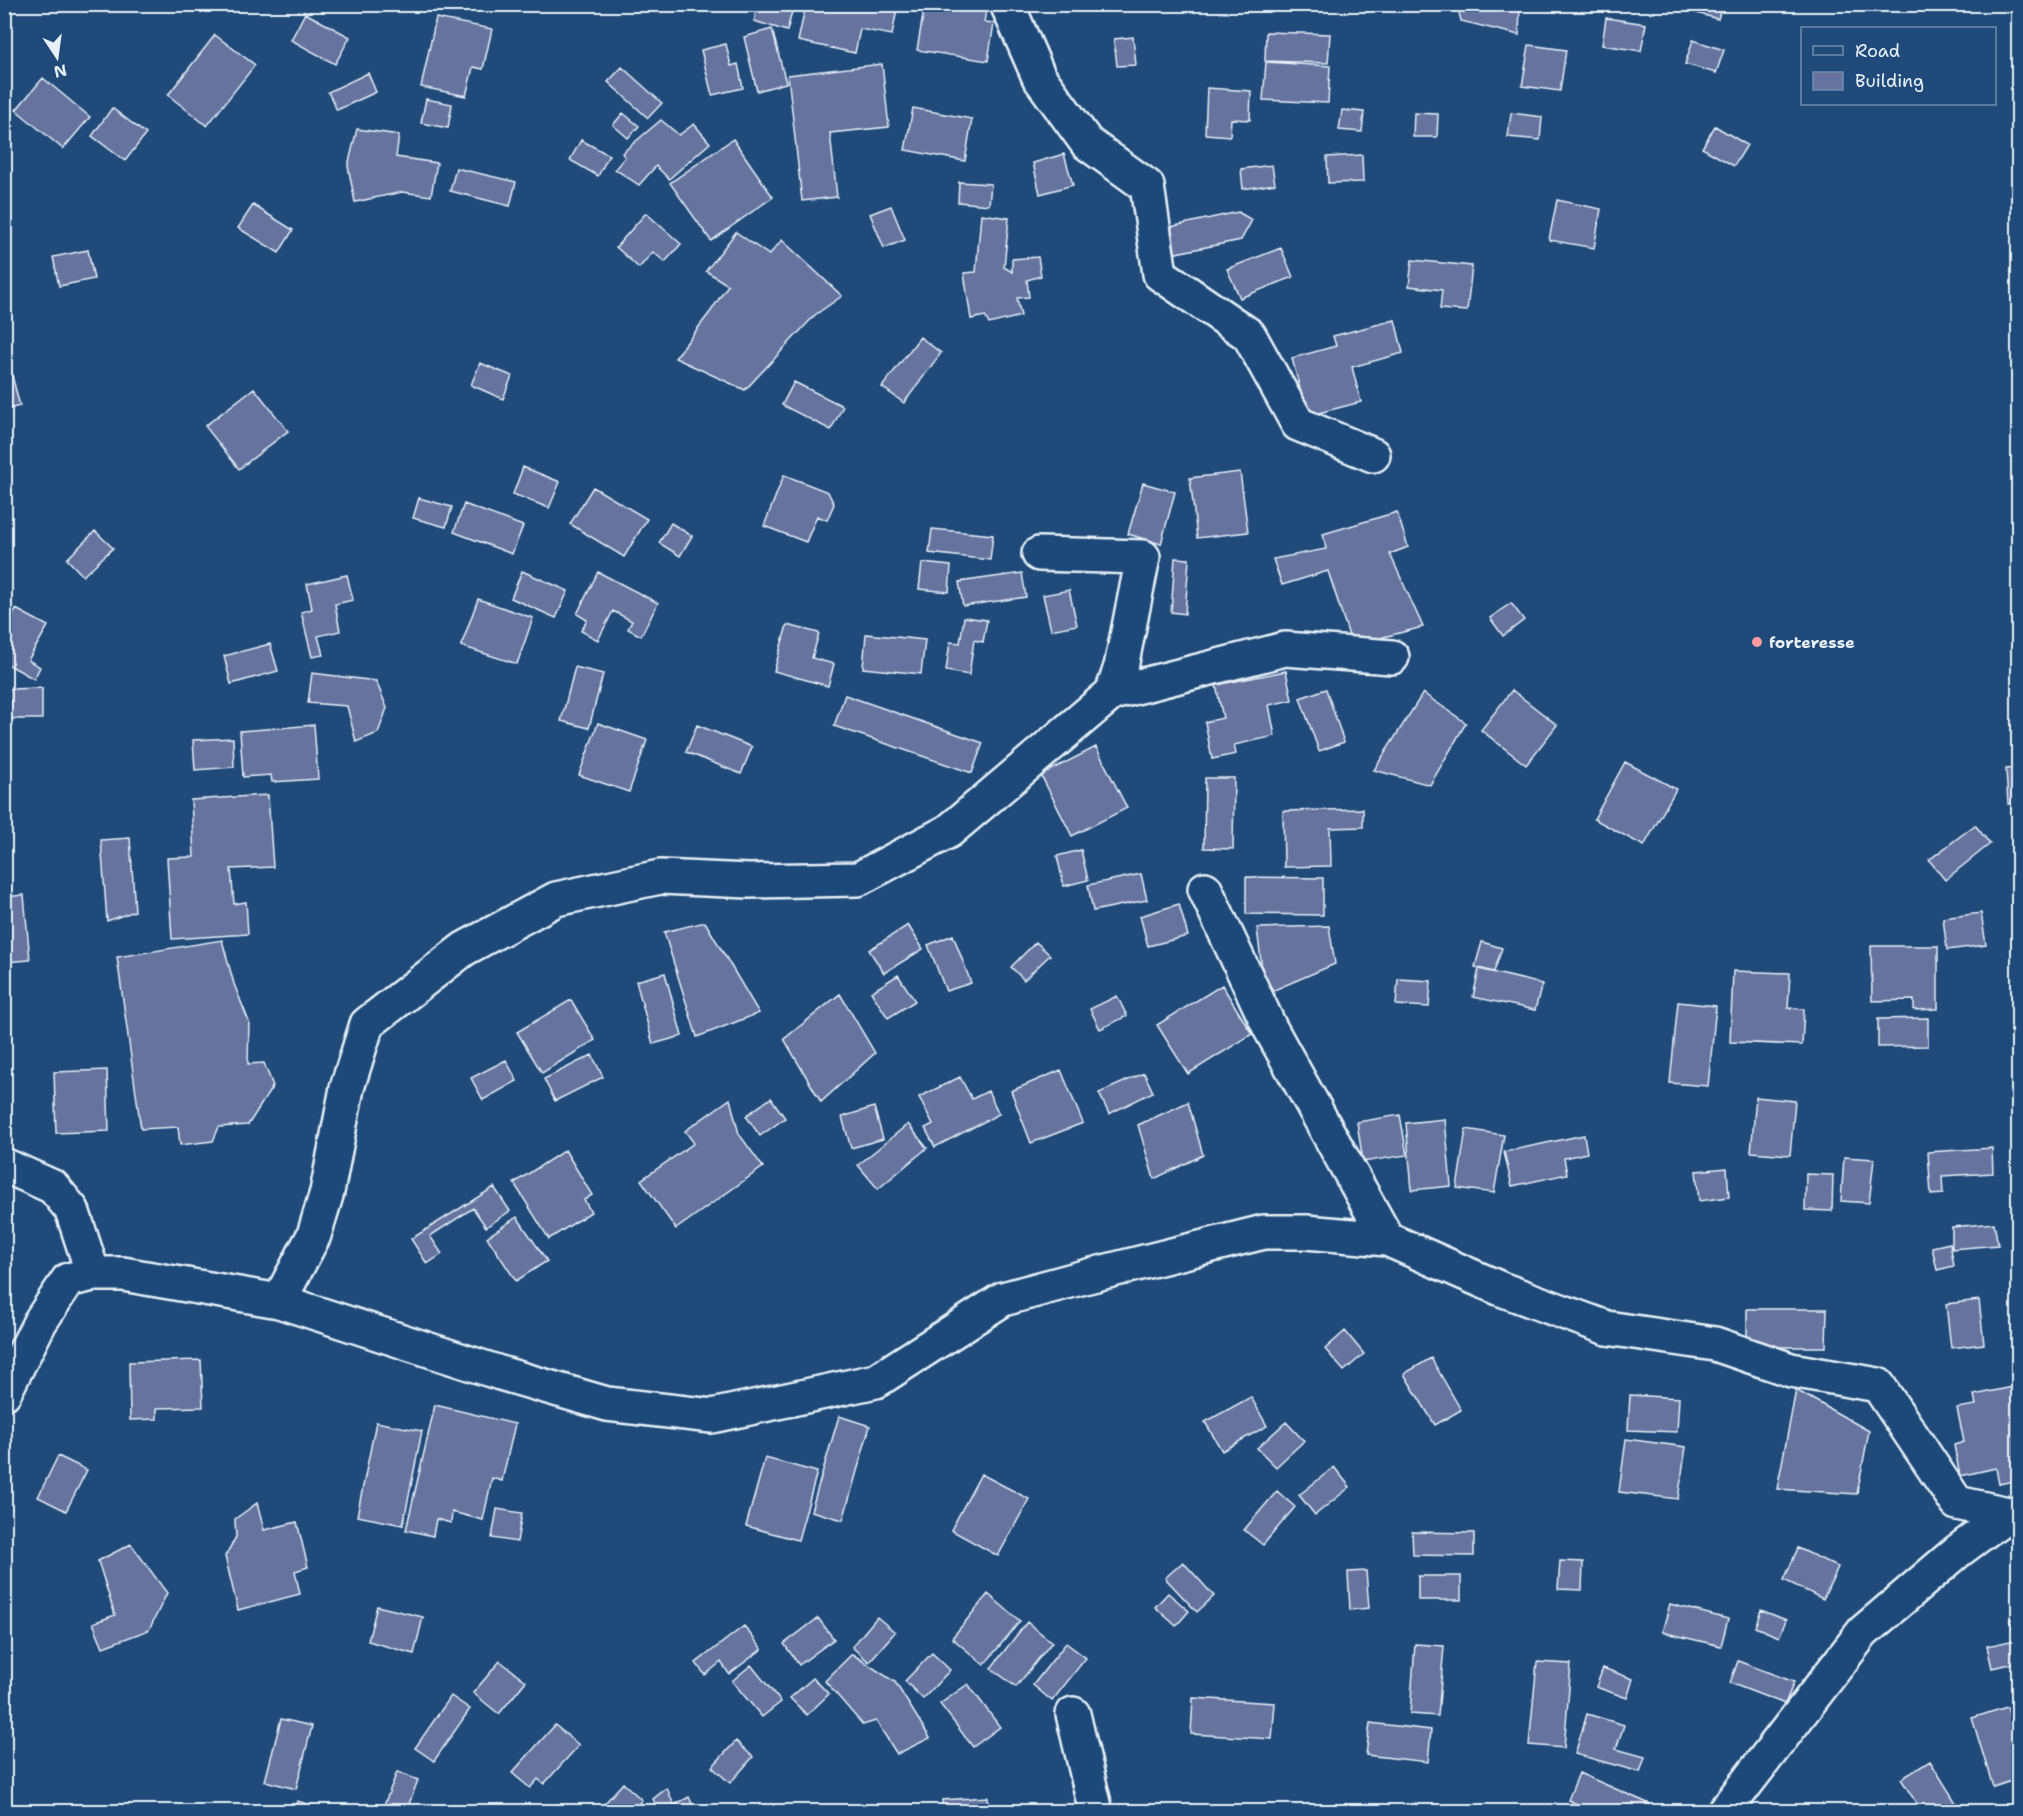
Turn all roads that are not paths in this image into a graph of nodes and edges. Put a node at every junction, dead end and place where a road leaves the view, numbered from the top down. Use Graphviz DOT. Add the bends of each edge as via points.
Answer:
graph roads {
  1 [pos="1007,4"];
  2 [pos="1373,455"];
  3 [pos="1040,554"];
  4 [pos="1392,657"];
  5 [pos="1112,693"];
  6 [pos="1205,889"];
  7 [pos="4,1165"];
  8 [pos="1387,1239"];
  9 [pos="93,1274"];
  10 [pos="279,1301"];
  11 [pos="4,1393"];
  12 [pos="2014,1513"];
  13 [pos="1073,1714"];
  14 [pos="1096,1812"];
  15 [pos="1724,1812"];
  1 -- 2 [label="street" via="1039,77 1087,143 1147,186 1160,274 1249,335 1298,424"];
  3 -- 5 [label="street" via="1143,557"];
  4 -- 5 [label="street" via="1285,649"];
  5 -- 10 [label="street" via="949,831 858,879 749,881 660,877 556,899 464,948 367,1024 347,1088 327,1192 314,1235"];
  6 -- 8 [label="street" via="1270,1028"];
  7 -- 9 [label="street" via="54,1187 72,1210"];
  8 -- 10 [label="street" via="1264,1232 1088,1276 1003,1299 876,1381 712,1416 607,1404"];
  8 -- 12 [label="street" via="1502,1289 1606,1328 1715,1344 1791,1370 1878,1385 1957,1503"];
  9 -- 10 [label="street" via="123,1274"];
  9 -- 11 [label="street" via="68,1280 40,1322"];
  12 -- 15 [label="street" via="1958,1551 1863,1632"];
  13 -- 14 [label="street"];
}
